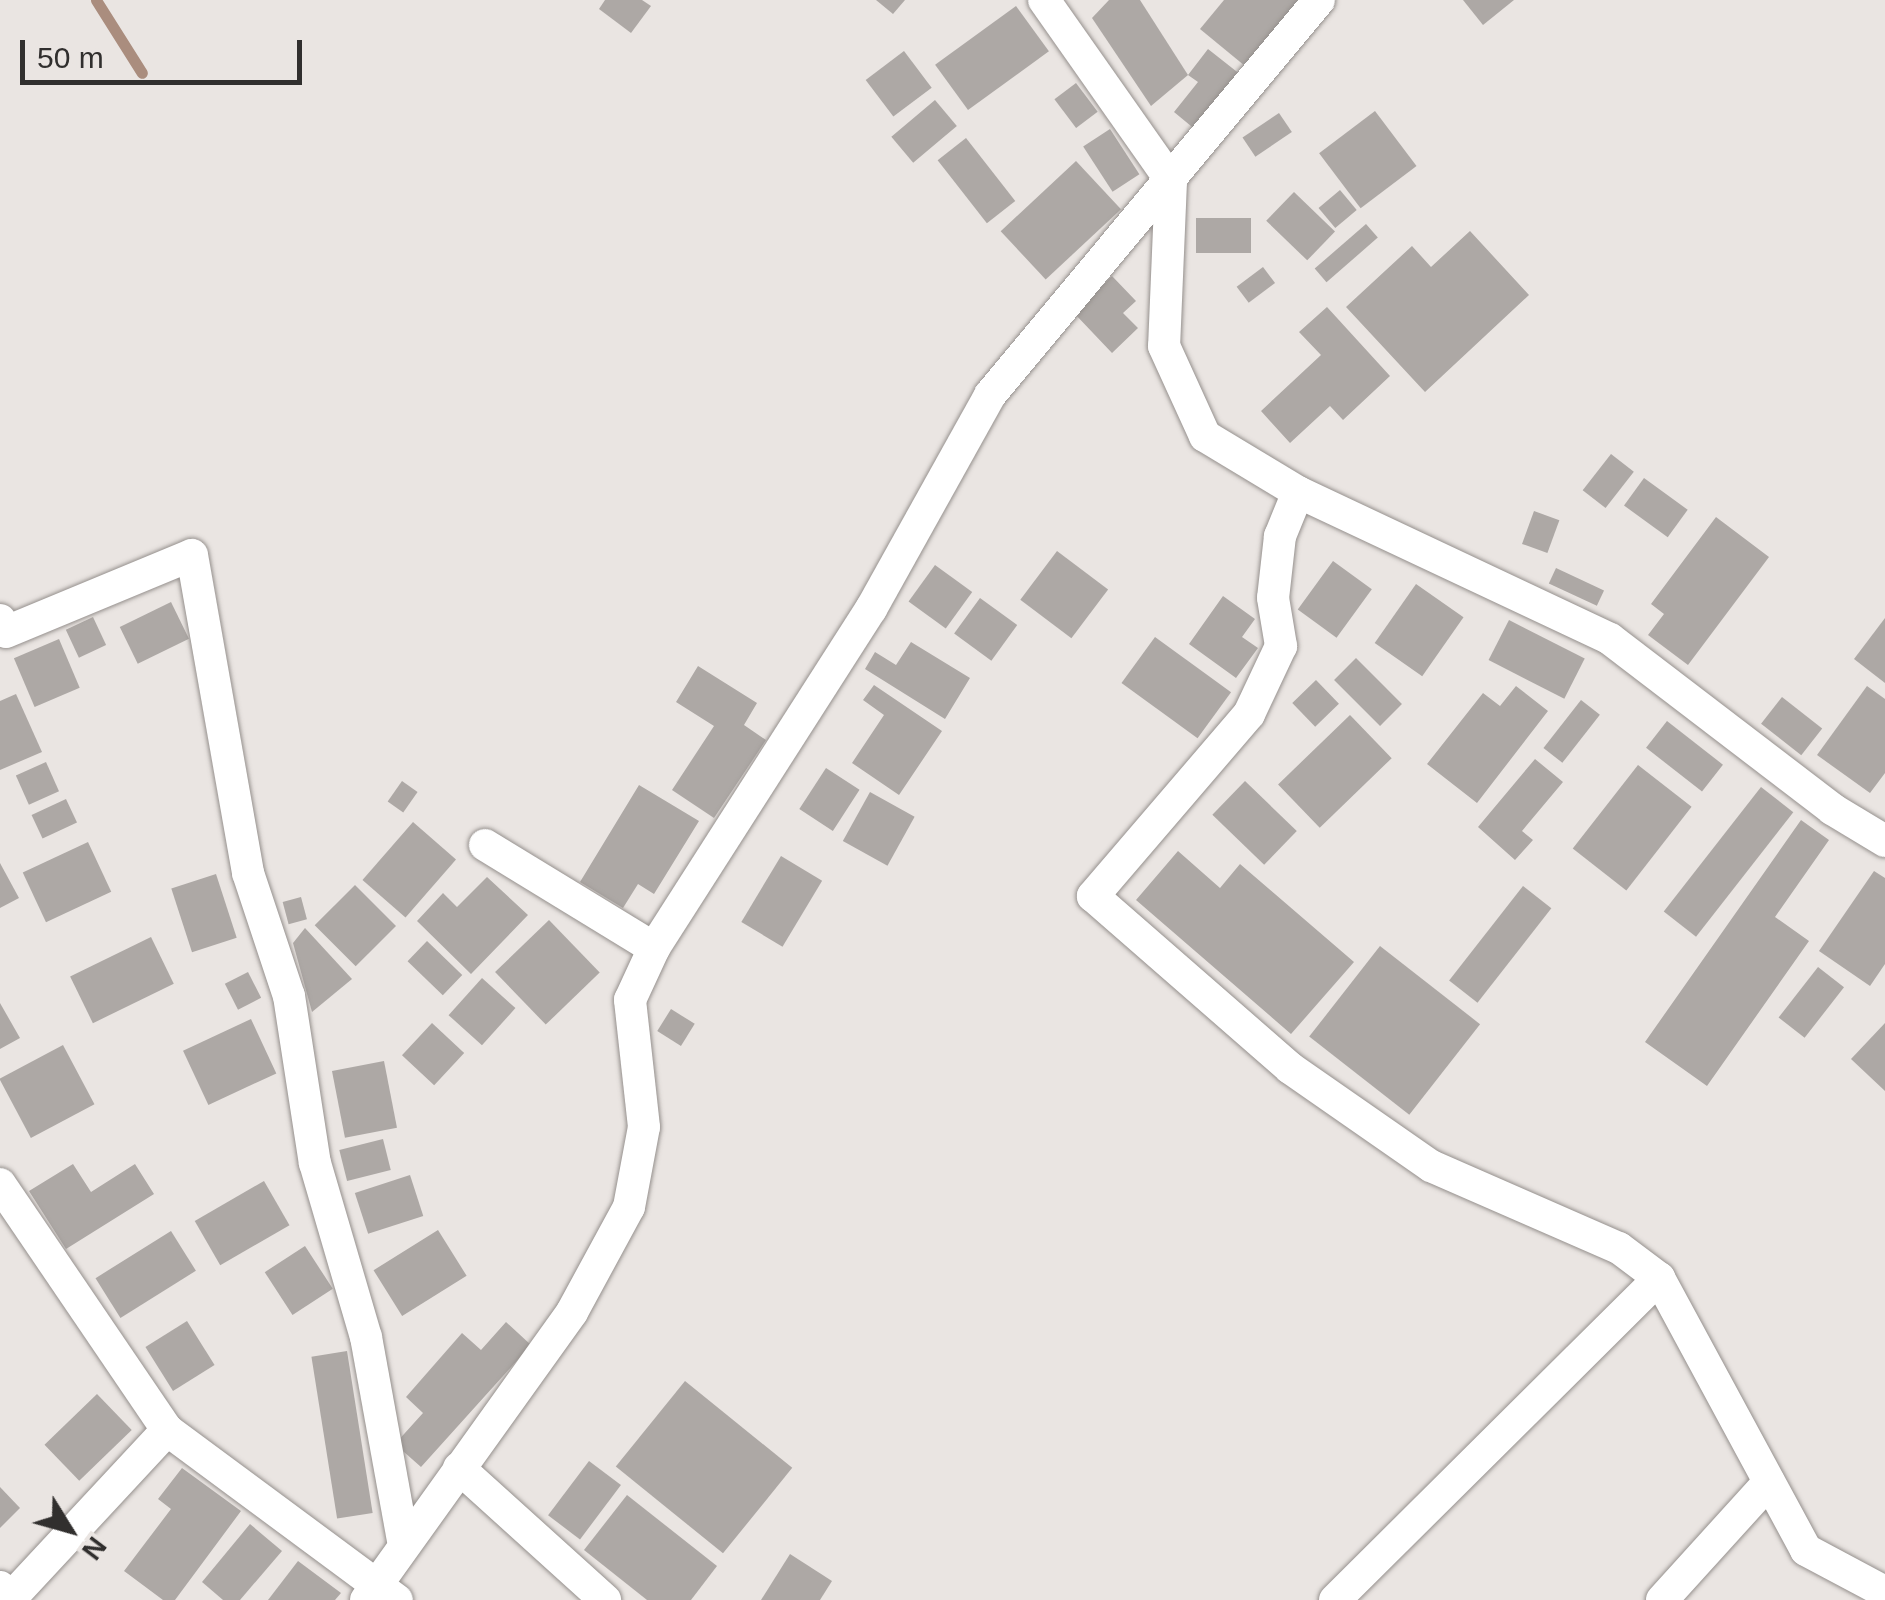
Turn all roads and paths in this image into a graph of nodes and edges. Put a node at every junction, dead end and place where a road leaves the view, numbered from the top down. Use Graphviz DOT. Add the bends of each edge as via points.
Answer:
graph roads {
  1 [pos="1044,0"];
  2 [pos="1319,0"];
  3 [pos="1171,181"];
  4 [pos="1298,492"];
  5 [pos="0,620"];
  6 [pos="1885,840"];
  7 [pos="485,845"];
  8 [pos="654,948"];
  9 [pos="0,1184"];
  10 [pos="1659,1278"];
  11 [pos="167,1430"];
  12 [pos="459,1468"];
  13 [pos="1769,1482"];
  14 [pos="403,1540"];
  15 [pos="0,1587"];
  16 [pos="1885,1592"];
  17 [pos="380,1595"];
  18 [pos="605,1600"];
  19 [pos="1336,1600"];
  20 [pos="1662,1600"];
  1 -- 3 [label="street"];
  2 -- 3 [label="street"];
  3 -- 4 [label="street" via="1164,346 1206,436"];
  3 -- 8 [label="street" via="990,395 871,609"];
  4 -- 6 [label="street" via="1610,639 1832,809"];
  4 -- 10 [label="street" via="1276,567 1281,646 1250,714 1093,896 1290,1068 1431,1166 1618,1248"];
  5 -- 14 [label="street" via="6,632 192,555 248,874 289,996 315,1163 366,1336"];
  7 -- 8 [label="street"];
  8 -- 12 [label="street" via="630,1000 644,1127 629,1206 572,1312"];
  9 -- 11 [label="street"];
  10 -- 13 [label="street"];
  10 -- 19 [label="street"];
  11 -- 15 [label="street" via="10,1599"];
  11 -- 17 [label="street"];
  12 -- 14 [label="street"];
  12 -- 18 [label="street"];
  13 -- 16 [label="street" via="1806,1550"];
  13 -- 20 [label="street"];
  14 -- 17 [label="street"];
}
